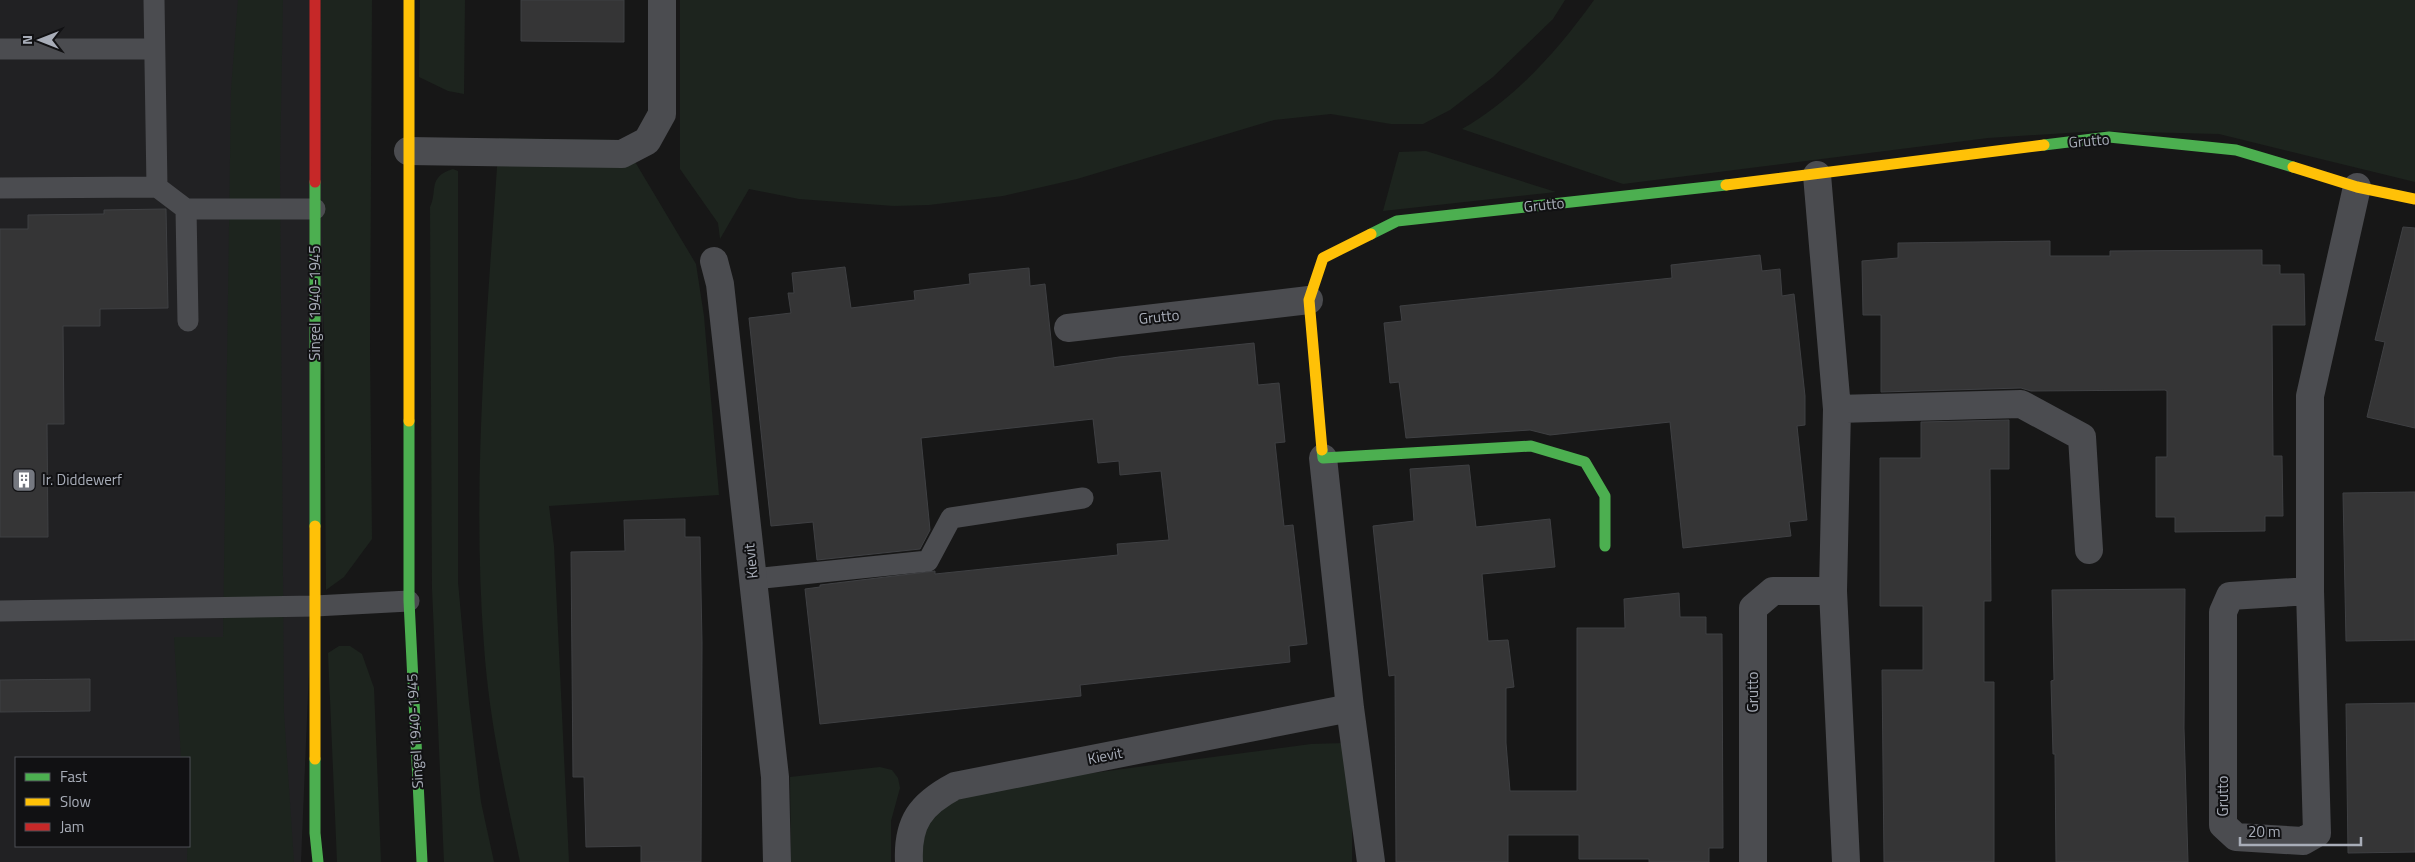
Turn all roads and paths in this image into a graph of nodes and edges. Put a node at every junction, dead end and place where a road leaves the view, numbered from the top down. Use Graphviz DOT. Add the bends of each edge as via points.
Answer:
graph roads {
  1 [pos="154,0"];
  2 [pos="315,0"];
  3 [pos="409,0"];
  4 [pos="662,0"];
  5 [pos="154,48"];
  6 [pos="0,49"];
  7 [pos="408,151"];
  8 [pos="1816,175"];
  9 [pos="157,187"];
  10 [pos="2357,187"];
  11 [pos="0,188"];
  12 [pos="2415,199"];
  13 [pos="186,208"];
  14 [pos="315,209"];
  15 [pos="714,261"];
  16 [pos="1309,300"];
  17 [pos="188,321"];
  18 [pos="1068,328"];
  19 [pos="1837,409"];
  20 [pos="1323,458"];
  21 [pos="1083,498"];
  22 [pos="1605,546"];
  23 [pos="2088,550"];
  24 [pos="753,579"];
  25 [pos="1833,592"];
  26 [pos="2310,592"];
  27 [pos="409,601"];
  28 [pos="315,606"];
  29 [pos="0,611"];
  30 [pos="1350,708"];
  31 [pos="318,862"];
  32 [pos="422,862"];
  33 [pos="777,862"];
  34 [pos="909,862"];
  35 [pos="1371,862"];
  36 [pos="1753,862"];
  37 [pos="1846,862"];
  1 -- 5 [label="lane"];
  2 -- 14 [label="main road, Singel 1940-1945"];
  3 -- 7 [label="main road, Singel 1940-1945"];
  4 -- 7 [label="street" via="662,114 647,141 622,154"];
  5 -- 6 [label="lane"];
  5 -- 9 [label="lane"];
  7 -- 27 [label="main road, Singel 1940-1945"];
  8 -- 10 [label="main road, Grutto" via="2109,137 2236,150"];
  8 -- 16 [label="main road, Grutto" via="1397,221 1323,258"];
  8 -- 19 [label="street"];
  9 -- 11 [label="lane"];
  9 -- 13 [label="lane"];
  10 -- 12 [label="main road, Grutto"];
  10 -- 26 [label="street, Grutto" via="2310,396"];
  13 -- 14 [label="lane"];
  13 -- 17 [label="lane"];
  14 -- 28 [label="main road, Singel 1940-1945"];
  15 -- 24 [label="street, Kievit" via="720,284"];
  16 -- 18 [label="street, Grutto"];
  16 -- 20 [label="main road, Grutto"];
  19 -- 23 [label="street" via="2021,404 2082,437"];
  19 -- 25 [label="street"];
  20 -- 22 [label="main road" via="1531,446 1585,462 1605,496"];
  20 -- 30 [label="street"];
  21 -- 24 [label="lane" via="951,518 928,561"];
  24 -- 33 [label="street, Kievit" via="776,777"];
  25 -- 36 [label="street, Grutto" via="1773,592 1753,608"];
  25 -- 37 [label="street"];
  26 -- 26 [label="street, Grutto" via="2317,833 2304,842 2236,837 2223,825 2223,612 2230,596"];
  27 -- 28 [label="lane"];
  27 -- 32 [label="main road, Singel 1940-1945"];
  28 -- 29 [label="lane"];
  28 -- 31 [label="main road, Singel 1940-1945" via="315,833"];
  30 -- 34 [label="street, Kievit" via="955,786 933,798 914,821 908,849"];
  30 -- 35 [label="street"];
}
